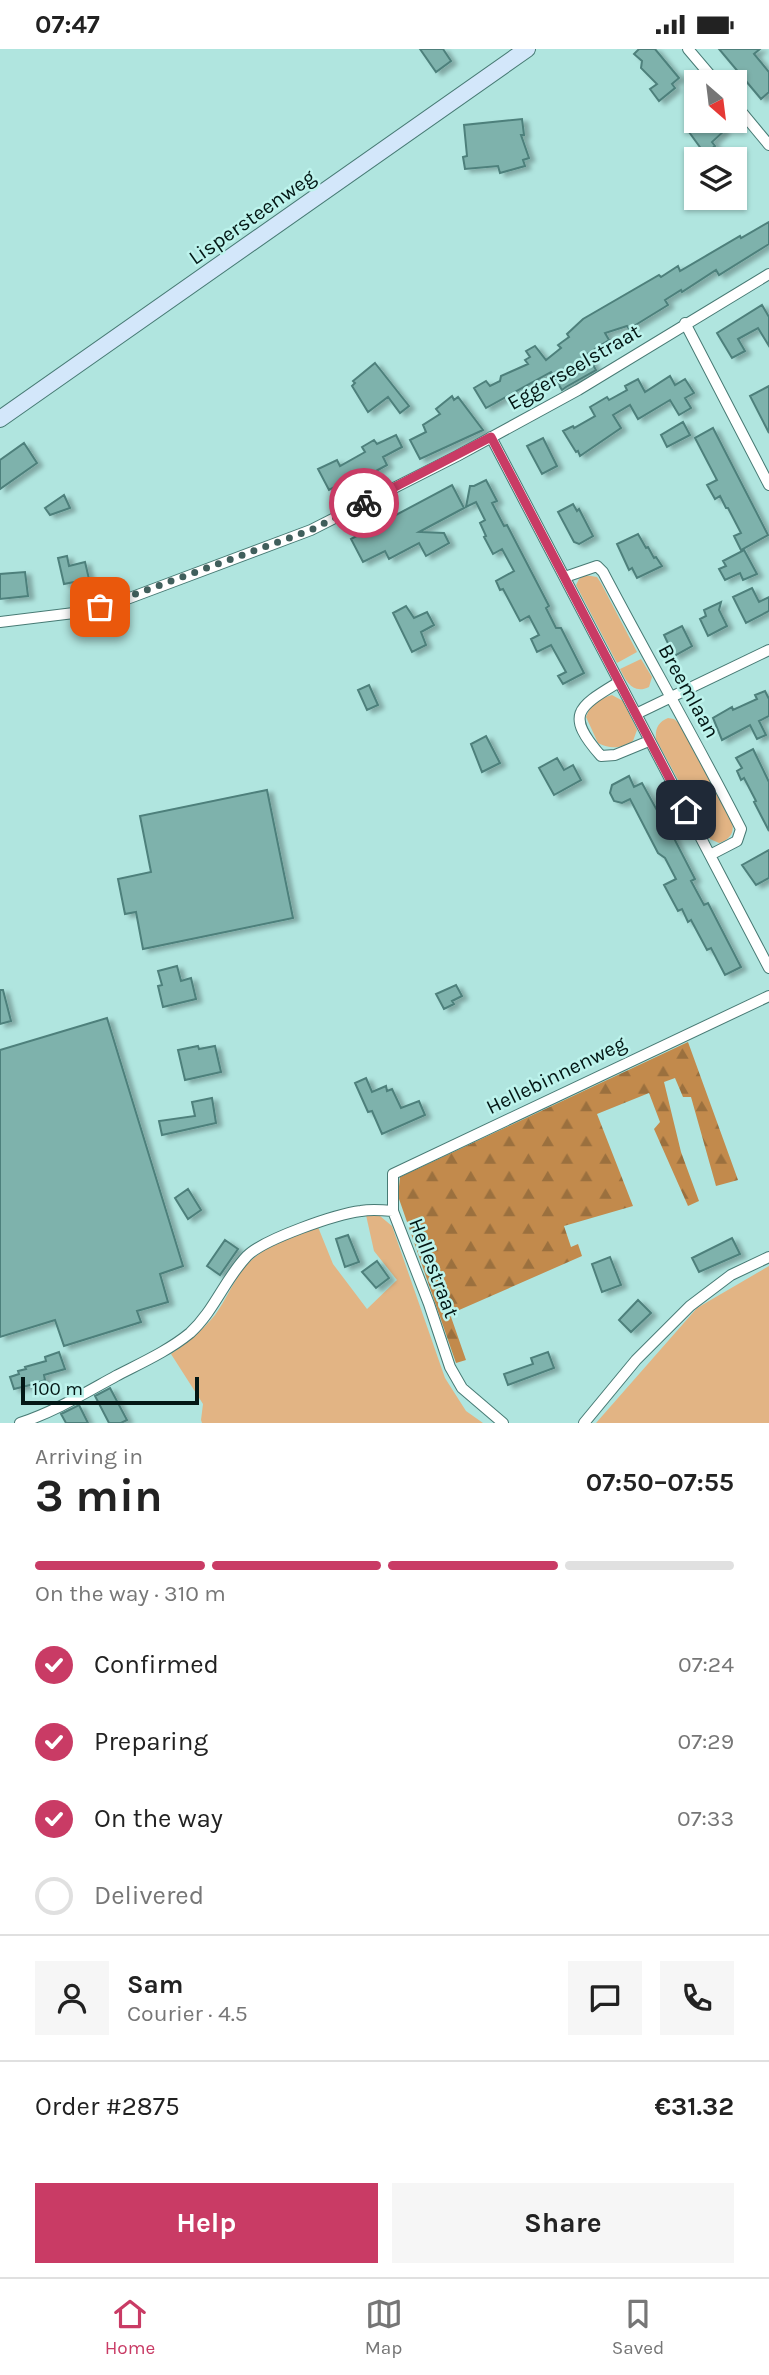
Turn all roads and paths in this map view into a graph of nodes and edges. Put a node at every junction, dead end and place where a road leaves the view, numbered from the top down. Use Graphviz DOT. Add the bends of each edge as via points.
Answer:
graph roads {
  1 [pos="527,49"];
  2 [pos="688,49"];
  3 [pos="706,70"];
  4 [pos="747,118"];
  5 [pos="769,145"];
  6 [pos="769,274"];
  7 [pos="685,323"];
  8 [pos="0,419"];
  9 [pos="491,437"];
  10 [pos="769,485"];
  11 [pos="565,577"];
  12 [pos="0,622"];
  13 [pos="769,650"];
  14 [pos="619,682"];
  15 [pos="670,697"];
  16 [pos="636,714"];
  17 [pos="649,741"];
  18 [pos="710,855"];
  19 [pos="769,968"];
  20 [pos="769,996"];
  21 [pos="393,1211"];
  22 [pos="769,1257"];
  23 [pos="20,1423"];
  24 [pos="503,1423"];
  25 [pos="584,1423"];
  1 -- 8 [label="street, Lispersteenweg"];
  2 -- 3 [label="street"];
  4 -- 5 [label="street"];
  6 -- 7 [label="street, Eggerseelstraat"];
  7 -- 9 [label="street, Eggerseelstraat" via="578,390"];
  7 -- 10 [label="street"];
  9 -- 11 [label="street"];
  9 -- 12 [label="street, Eggerseelstraat" via="311,530 119,602 82,612"];
  11 -- 14 [label="street"];
  11 -- 15 [label="street, Breemlaan" via="597,566 603,572"];
  13 -- 15 [label="street"];
  14 -- 16 [label="street"];
  14 -- 17 [label="street" via="582,708 580,723 601,756"];
  15 -- 16 [label="street"];
  15 -- 18 [label="street, Breemlaan" via="741,829 737,841"];
  16 -- 17 [label="street"];
  17 -- 18 [label="street"];
  18 -- 19 [label="street"];
  20 -- 21 [label="street, Hellebinnenweg" via="393,1174"];
  21 -- 23 [label="street, Hellestraat" via="358,1211 265,1243 248,1254 189,1333 165,1350"];
  21 -- 24 [label="street, Hellestraat" via="450,1367 462,1388"];
  22 -- 25 [label="street" via="731,1275 691,1306 636,1360"];
}
